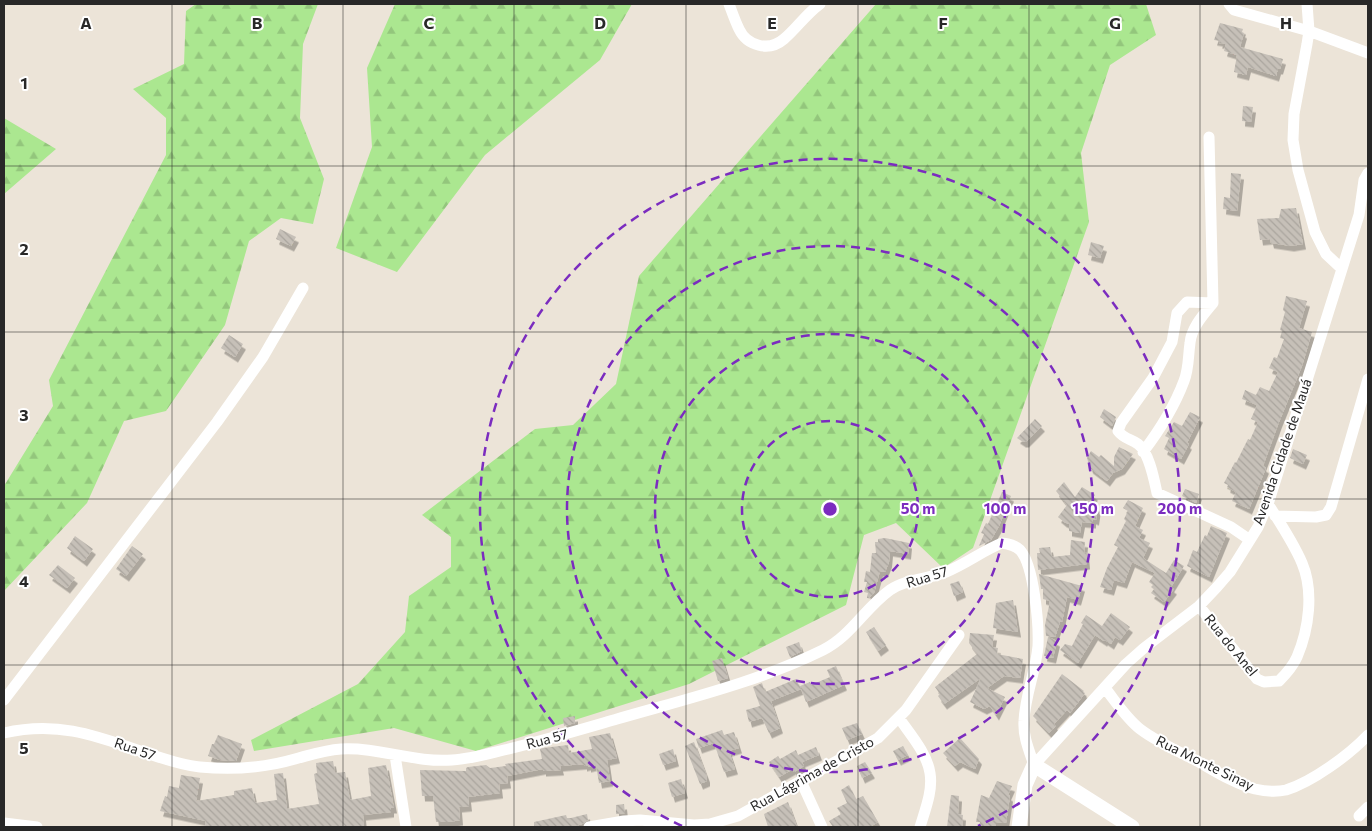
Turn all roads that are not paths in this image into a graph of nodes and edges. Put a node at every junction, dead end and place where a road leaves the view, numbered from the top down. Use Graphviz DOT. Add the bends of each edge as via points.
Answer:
graph roads {
  1 [pos="729,4"];
  2 [pos="820,4"];
  3 [pos="1229,4"];
  4 [pos="1307,4"];
  5 [pos="1309,31"];
  6 [pos="1368,53"];
  7 [pos="1209,137"];
  8 [pos="1368,173"];
  9 [pos="1342,268"];
  10 [pos="304,288"];
  11 [pos="1213,303"];
  12 [pos="1368,379"];
  13 [pos="1144,452"];
  14 [pos="1268,504"];
  15 [pos="1275,516"];
  16 [pos="1250,540"];
  17 [pos="1199,606"];
  18 [pos="959,636"];
  19 [pos="1106,688"];
  20 [pos="4,700"];
  21 [pos="899,718"];
  22 [pos="4,734"];
  23 [pos="1368,736"];
  24 [pos="395,755"];
  25 [pos="1034,765"];
  26 [pos="801,781"];
  27 [pos="1368,807"];
  28 [pos="1358,816"];
  29 [pos="4,823"];
  30 [pos="654,825"];
  31 [pos="37,827"];
  32 [pos="406,827"];
  33 [pos="589,827"];
  34 [pos="822,827"];
  35 [pos="920,827"];
  36 [pos="1020,827"];
  37 [pos="1132,827"];
  1 -- 2 [label="street" via="744,37 751,43 769,47 783,41"];
  3 -- 5 [label="street" via="1234,10"];
  4 -- 5 [label="street"];
  5 -- 6 [label="street"];
  5 -- 9 [label="street" via="1294,114 1293,140 1315,232 1326,254"];
  7 -- 11 [label="street"];
  8 -- 9 [label="street, Avenida Cidade de Mauá"];
  9 -- 14 [label="street, Avenida Cidade de Mauá"];
  10 -- 20 [label="street" via="263,357 216,422"];
  11 -- 13 [label="street" via="1190,341 1184,383"];
  11 -- 13 [label="street" via="1187,302 1177,313 1172,342 1153,378 1121,423 1118,431 1122,437 1140,444"];
  12 -- 15 [label="street" via="1326,515"];
  13 -- 16 [label="street" via="1157,492 1231,527"];
  14 -- 15 [label="street, Rua do Anel"];
  14 -- 16 [label="street, Avenida Cidade de Mauá"];
  15 -- 17 [label="street, Rua do Anel" via="1303,564 1308,583 1309,608 1305,631 1290,670 1279,681 1264,682 1257,678"];
  16 -- 17 [label="street, Avenida Cidade de Mauá" via="1230,572"];
  17 -- 19 [label="street, Avenida Cidade de Mauá" via="1144,648"];
  18 -- 21 [label="street, Rua Lágrima de Cristo"];
  19 -- 23 [label="street, Rua Monte Sinay" via="1128,718 1155,738 1256,789 1285,790 1308,780"];
  19 -- 25 [label="street, Avenida Cidade de Mauá"];
  21 -- 26 [label="street, Rua Lágrima de Cristo" via="878,738"];
  21 -- 35 [label="street" via="922,753 930,773 930,787"];
  22 -- 24 [label="street, Rua 57" via="57,728 103,738 172,762 197,767 255,767 342,749"];
  24 -- 25 [label="street, Rua 57" via="444,760 474,757 538,742 764,676 826,648 848,633 890,590 903,583 944,572 1002,543 1020,550 1026,560 1038,617 1038,646 1024,722 1024,737"];
  24 -- 32 [label="street"];
  25 -- 36 [label="street, Avenida Cidade de Mauá" via="1025,785"];
  25 -- 37 [label="street"];
  26 -- 30 [label="street, Rua Lágrima de Cristo" via="738,816 710,824"];
  26 -- 34 [label="street"];
  27 -- 28 [label="street"];
  29 -- 31 [label="street"];
  30 -- 33 [label="street, Rua Lágrima de Cristo" via="640,820"];
}
